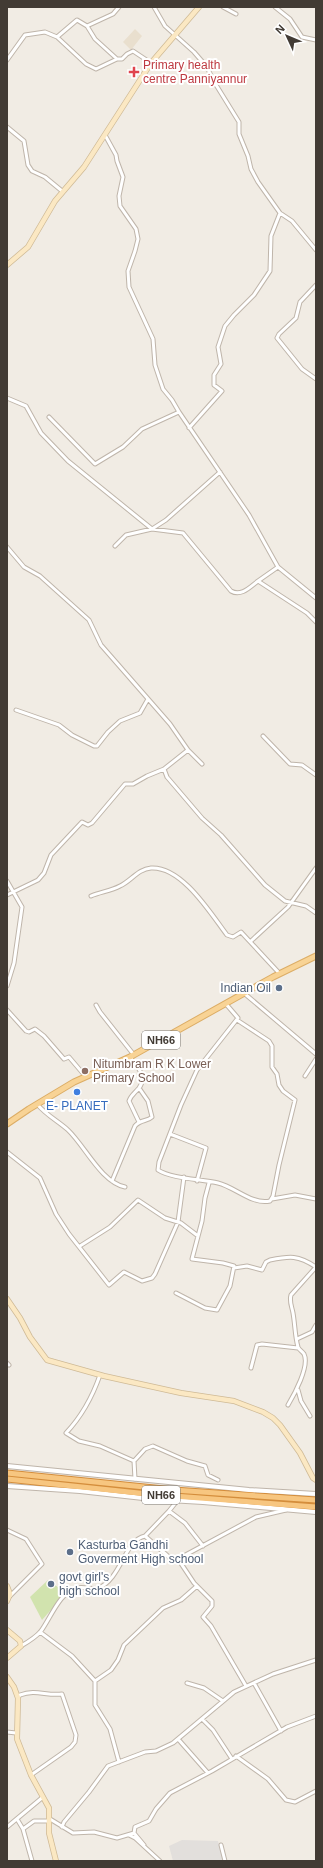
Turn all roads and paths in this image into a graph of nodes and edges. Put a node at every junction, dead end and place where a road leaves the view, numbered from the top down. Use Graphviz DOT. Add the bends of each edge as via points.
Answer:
graph roads {
  1 [pos="119,7"];
  2 [pos="154,7"];
  3 [pos="199,7"];
  4 [pos="223,7"];
  5 [pos="275,7"];
  6 [pos="236,14"];
  7 [pos="87,26"];
  8 [pos="173,35"];
  9 [pos="57,37"];
  10 [pos="316,40"];
  11 [pos="117,59"];
  12 [pos="7,60"];
  13 [pos="151,63"];
  14 [pos="7,127"];
  15 [pos="105,135"];
  16 [pos="62,191"];
  17 [pos="280,213"];
  18 [pos="316,250"];
  19 [pos="7,265"];
  20 [pos="316,285"];
  21 [pos="316,379"];
  22 [pos="7,398"];
  23 [pos="179,412"];
  24 [pos="50,417"];
  25 [pos="189,428"];
  26 [pos="220,472"];
  27 [pos="152,529"];
  28 [pos="115,546"];
  29 [pos="7,547"];
  30 [pos="278,567"];
  31 [pos="258,581"];
  32 [pos="316,598"];
  33 [pos="316,622"];
  34 [pos="148,699"];
  35 [pos="16,710"];
  36 [pos="263,736"];
  37 [pos="188,750"];
  38 [pos="202,764"];
  39 [pos="164,770"];
  40 [pos="316,775"];
  41 [pos="316,868"];
  42 [pos="7,880"];
  43 [pos="13,891"];
  44 [pos="7,895"];
  45 [pos="91,896"];
  46 [pos="292,902"];
  47 [pos="316,913"];
  48 [pos="251,941"];
  49 [pos="316,956"];
  50 [pos="280,974"];
  51 [pos="7,986"];
  52 [pos="245,994"];
  53 [pos="226,1004"];
  54 [pos="96,1005"];
  55 [pos="7,1010"];
  56 [pos="237,1020"];
  57 [pos="316,1054"];
  58 [pos="132,1056"];
  59 [pos="316,1059"];
  60 [pos="305,1076"];
  61 [pos="86,1077"];
  62 [pos="139,1088"];
  63 [pos="37,1104"];
  64 [pos="139,1122"];
  65 [pos="7,1124"];
  66 [pos="170,1134"];
  67 [pos="7,1152"];
  68 [pos="184,1177"];
  69 [pos="112,1181"];
  70 [pos="197,1181"];
  71 [pos="209,1182"];
  72 [pos="125,1187"];
  73 [pos="316,1199"];
  74 [pos="271,1202"];
  75 [pos="178,1222"];
  76 [pos="198,1236"];
  77 [pos="80,1246"];
  78 [pos="316,1267"];
  79 [pos="234,1268"];
  80 [pos="176,1293"];
  81 [pos="8,1302"];
  82 [pos="217,1310"];
  83 [pos="222,1314"];
  84 [pos="316,1325"];
  85 [pos="297,1339"];
  86 [pos="298,1348"];
  87 [pos="252,1368"];
  88 [pos="100,1375"];
  89 [pos="298,1390"];
  90 [pos="288,1405"];
  91 [pos="310,1416"];
  92 [pos="134,1461"];
  93 [pos="7,1466"];
  94 [pos="7,1473"];
  95 [pos="7,1479"];
  96 [pos="135,1479"];
  97 [pos="218,1480"];
  98 [pos="316,1480"];
  99 [pos="7,1486"];
  100 [pos="316,1494"];
  101 [pos="316,1500"];
  102 [pos="177,1501"];
  103 [pos="316,1507"];
  104 [pos="286,1510"];
  105 [pos="168,1511"];
  106 [pos="316,1512"];
  107 [pos="8,1532"];
  108 [pos="145,1536"];
  109 [pos="203,1546"];
  110 [pos="178,1559"];
  111 [pos="7,1586"];
  112 [pos="197,1586"];
  113 [pos="10,1596"];
  114 [pos="7,1601"];
  115 [pos="7,1630"];
  116 [pos="40,1632"];
  117 [pos="21,1646"];
  118 [pos="7,1658"];
  119 [pos="316,1660"];
  120 [pos="7,1677"];
  121 [pos="95,1681"];
  122 [pos="187,1683"];
  123 [pos="254,1683"];
  124 [pos="246,1686"];
  125 [pos="18,1698"];
  126 [pos="223,1701"];
  127 [pos="316,1716"];
  128 [pos="202,1719"];
  129 [pos="281,1731"];
  130 [pos="7,1732"];
  131 [pos="16,1733"];
  132 [pos="178,1739"];
  133 [pos="236,1756"];
  134 [pos="232,1759"];
  135 [pos="119,1762"];
  136 [pos="208,1773"];
  137 [pos="31,1776"];
  138 [pos="316,1791"];
  139 [pos="43,1797"];
  140 [pos="17,1818"];
  141 [pos="49,1820"];
  142 [pos="7,1827"];
  143 [pos="62,1827"];
  144 [pos="23,1829"];
  145 [pos="134,1833"];
  146 [pos="127,1836"];
  147 [pos="144,1845"];
  148 [pos="221,1845"];
  149 [pos="32,1861"];
  150 [pos="56,1861"];
  151 [pos="160,1861"];
  152 [pos="225,1861"];
  1 -- 7 [label="street" via="112,14"];
  2 -- 8 [label="street"];
  3 -- 8 [label="main road"];
  4 -- 6 [label="street"];
  5 -- 10 [label="street" via="290,19 302,37"];
  7 -- 9 [label="street" via="77,20"];
  7 -- 11 [label="street" via="95,39"];
  8 -- 13 [label="main road"];
  8 -- 17 [label="street" via="194,52 207,67 239,122 239,134 251,169"];
  9 -- 11 [label="street" via="86,64 96,69"];
  9 -- 12 [label="street" via="45,32 26,35"];
  11 -- 13 [label="street" via="122,59 133,51"];
  13 -- 15 [label="main road"];
  14 -- 16 [label="street" via="24,141 28,165 32,171"];
  15 -- 16 [label="main road" via="84,167"];
  15 -- 23 [label="street" via="116,155 123,177 119,196 120,206 136,229 138,239 128,271 129,287 153,339 155,365 163,389"];
  16 -- 19 [label="main road" via="31,242"];
  17 -- 18 [label="street" via="292,221"];
  17 -- 25 [label="street" via="271,236 270,270 254,296 225,326 218,347 221,364 214,375 214,385 222,391"];
  20 -- 21 [label="street" via="300,302 296,318 277,338 302,368"];
  22 -- 27 [label="street" via="26,406 41,433 68,461"];
  23 -- 24 [label="street" via="142,429 123,447 95,464"];
  23 -- 25 [label="street"];
  25 -- 26 [label="street"];
  26 -- 27 [label="street" via="166,520"];
  26 -- 30 [label="street" via="249,514"];
  27 -- 28 [label="street" via="126,535"];
  27 -- 31 [label="street" via="183,533 236,594 240,594"];
  29 -- 34 [label="street" via="24,567 40,576 89,620 101,645"];
  30 -- 31 [label="street"];
  30 -- 32 [label="street"];
  31 -- 33 [label="street" via="307,613"];
  34 -- 35 [label="street" via="140,713 120,721 97,746 72,735 59,724"];
  34 -- 37 [label="street"];
  36 -- 40 [label="street" via="290,764 302,765"];
  37 -- 38 [label="street"];
  37 -- 39 [label="street"];
  39 -- 43 [label="street" via="133,784 125,784 92,822 88,825 82,822 63,841 51,855 38,880"];
  39 -- 46 [label="street" via="202,818 221,835 265,885 285,901"];
  41 -- 46 [label="street"];
  42 -- 43 [label="street"];
  43 -- 44 [label="street"];
  43 -- 51 [label="street" via="22,907 22,916"];
  45 -- 48 [label="street" via="117,888 150,868 167,871 193,892 227,935 234,937 241,932"];
  46 -- 47 [label="street" via="306,906"];
  46 -- 48 [label="street"];
  48 -- 50 [label="street"];
  49 -- 50 [label="main road, NH66"];
  50 -- 52 [label="main road, NH66"];
  52 -- 53 [label="main road, NH66"];
  52 -- 57 [label="street"];
  53 -- 56 [label="street" via="238,1016"];
  53 -- 58 [label="main road, NH66"];
  54 -- 58 [label="street"];
  55 -- 61 [label="street" via="26,1030 29,1032 34,1029 44,1036 64,1059 69,1057"];
  56 -- 66 [label="street" via="197,1070"];
  56 -- 74 [label="street" via="269,1041 272,1046 272,1067 277,1074 278,1085 295,1100"];
  58 -- 61 [label="main road, NH66"];
  58 -- 62 [label="street" via="142,1074 143,1079"];
  59 -- 60 [label="street"];
  61 -- 63 [label="main road, NH66"];
  62 -- 64 [label="street" via="128,1101"];
  62 -- 64 [label="street" via="148,1101 152,1116 150,1120"];
  63 -- 65 [label="main road, NH66"];
  63 -- 69 [label="street" via="48,1116 68,1130"];
  64 -- 69 [label="street" via="131,1133"];
  66 -- 68 [label="street" via="158,1170"];
  66 -- 70 [label="street" via="206,1148"];
  67 -- 77 [label="street" via="40,1178 56,1214"];
  68 -- 70 [label="street"];
  68 -- 75 [label="street"];
  69 -- 72 [label="street"];
  70 -- 71 [label="street"];
  71 -- 74 [label="street" via="227,1186 258,1201"];
  71 -- 76 [label="street"];
  73 -- 74 [label="street" via="295,1195"];
  75 -- 76 [label="street"];
  75 -- 77 [label="street" via="165,1218 138,1200 110,1227"];
  75 -- 77 [label="street" via="155,1274 142,1282 124,1272 109,1285"];
  76 -- 79 [label="street" via="192,1259 232,1264"];
  78 -- 79 [label="street" via="296,1257 270,1260 262,1270 247,1266"];
  78 -- 85 [label="street" via="291,1295"];
  79 -- 82 [label="street" via="230,1286"];
  80 -- 82 [label="street" via="205,1308"];
  81 -- 88 [label="main road" via="48,1360"];
  82 -- 83 [label="street"];
  84 -- 85 [label="street" via="312,1332"];
  85 -- 86 [label="street"];
  86 -- 87 [label="street" via="257,1345"];
  86 -- 89 [label="street" via="304,1358 303,1376"];
  88 -- 92 [label="street" via="83,1413 66,1433 79,1441 100,1446"];
  88 -- 98 [label="main road" via="234,1402 264,1412 280,1425"];
  89 -- 90 [label="street"];
  89 -- 91 [label="street" via="300,1401"];
  92 -- 96 [label="street"];
  92 -- 97 [label="street" via="145,1449 153,1446 205,1466 208,1475"];
  93 -- 96 [label="street"];
  94 -- 101 [label="highway, NH66" via="174,1490"];
  95 -- 103 [label="highway, NH66" via="148,1494"];
  96 -- 100 [label="street"];
  99 -- 102 [label="street"];
  102 -- 104 [label="street"];
  102 -- 105 [label="street"];
  104 -- 106 [label="street"];
  104 -- 109 [label="street" via="256,1517"];
  105 -- 108 [label="street"];
  105 -- 109 [label="street" via="185,1523"];
  107 -- 113 [label="street" via="26,1539 42,1564"];
  108 -- 110 [label="street" via="170,1558"];
  108 -- 116 [label="street" via="134,1542 119,1569 102,1587 78,1587 68,1592 52,1611"];
  109 -- 110 [label="street"];
  110 -- 112 [label="street"];
  111 -- 113 [label="main road"];
  112 -- 121 [label="street" via="181,1600 163,1608 124,1645 111,1670"];
  112 -- 124 [label="street" via="213,1604 204,1617"];
  113 -- 114 [label="main road"];
  115 -- 117 [label="main road"];
  116 -- 117 [label="street"];
  116 -- 121 [label="street" via="72,1656"];
  117 -- 118 [label="main road"];
  119 -- 123 [label="street"];
  120 -- 125 [label="main road" via="14,1686"];
  121 -- 135 [label="street" via="95,1705 110,1729"];
  122 -- 126 [label="street" via="204,1688"];
  123 -- 124 [label="street"];
  123 -- 129 [label="street"];
  124 -- 126 [label="street"];
  125 -- 131 [label="main road"];
  125 -- 137 [label="street" via="32,1692 62,1694 76,1735 71,1747"];
  126 -- 128 [label="street"];
  127 -- 129 [label="street" via="296,1722"];
  128 -- 132 [label="street"];
  128 -- 134 [label="street" via="213,1730"];
  129 -- 133 [label="street"];
  130 -- 131 [label="street"];
  131 -- 137 [label="main road"];
  132 -- 135 [label="street" via="156,1751 145,1752"];
  132 -- 136 [label="street"];
  133 -- 134 [label="street"];
  133 -- 138 [label="street" via="268,1779 286,1800 295,1802"];
  134 -- 136 [label="street"];
  135 -- 143 [label="street" via="108,1766"];
  136 -- 145 [label="street" via="170,1793 149,1821 135,1827"];
  137 -- 139 [label="main road"];
  139 -- 140 [label="street"];
  139 -- 141 [label="main road" via="49,1808"];
  140 -- 142 [label="street"];
  140 -- 144 [label="street"];
  141 -- 143 [label="street"];
  141 -- 144 [label="street" via="34,1822"];
  141 -- 150 [label="main road" via="49,1833"];
  143 -- 146 [label="street" via="73,1833 94,1832 117,1838"];
  144 -- 149 [label="street"];
  145 -- 146 [label="street"];
  145 -- 147 [label="street"];
  146 -- 147 [label="street" via="134,1837"];
  147 -- 151 [label="street"];
  148 -- 152 [label="street"];
}
